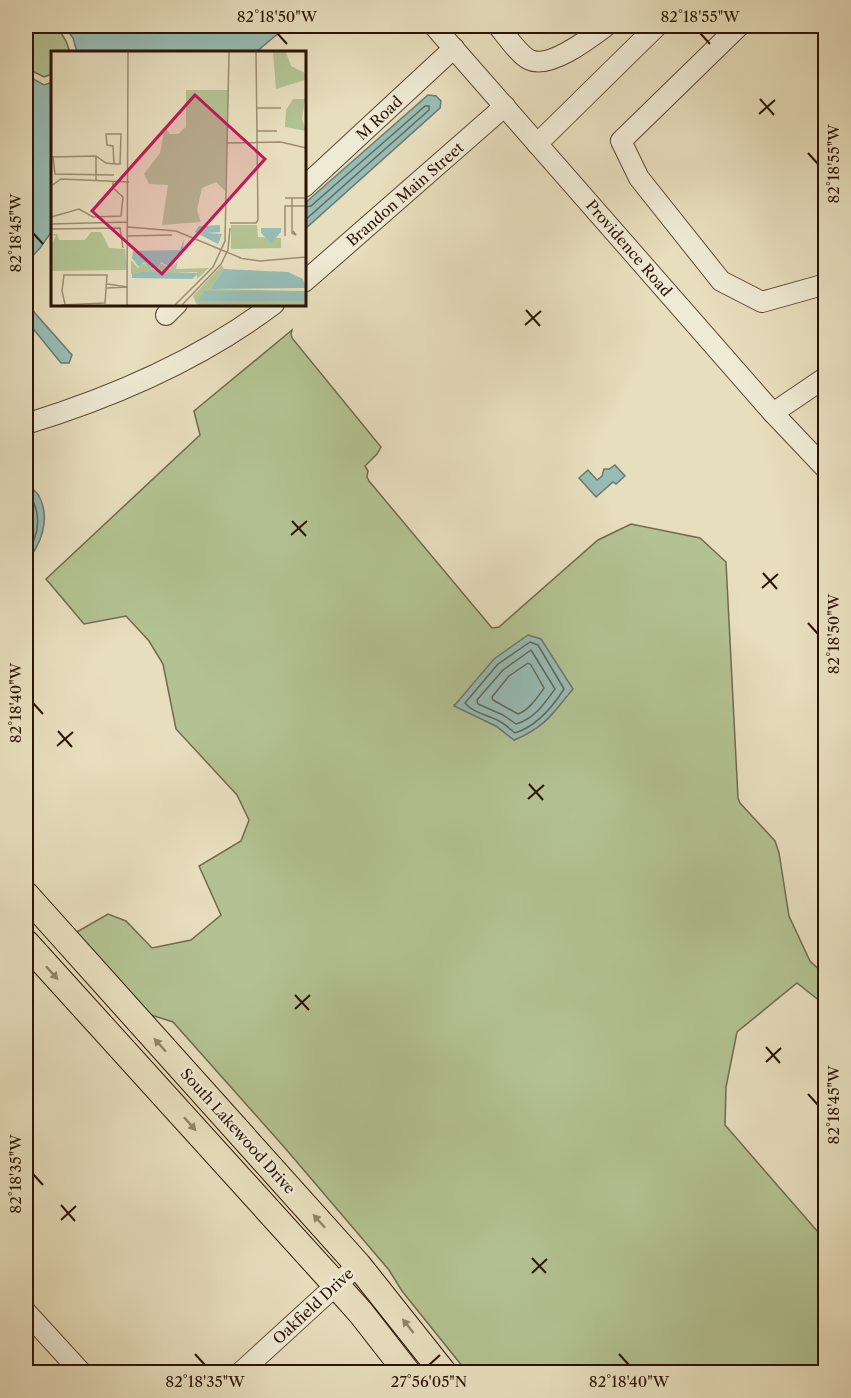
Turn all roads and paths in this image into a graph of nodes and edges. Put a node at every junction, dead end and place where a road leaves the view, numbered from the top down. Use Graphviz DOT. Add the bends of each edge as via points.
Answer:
graph roads {
  1 [pos="434,26"];
  2 [pos="498,26"];
  3 [pos="606,26"];
  4 [pos="657,26"];
  5 [pos="739,26"];
  6 [pos="454,48"];
  7 [pos="505,106"];
  8 [pos="537,144"];
  9 [pos="306,185"];
  10 [pos="306,280"];
  11 [pos="825,284"];
  12 [pos="271,306"];
  13 [pos="825,377"];
  14 [pos="773,412"];
  15 [pos="26,423"];
  16 [pos="825,470"];
  17 [pos="26,895"];
  18 [pos="26,943"];
  19 [pos="358,1265"];
  20 [pos="336,1285"];
  21 [pos="26,1312"];
  22 [pos="81,1372"];
  23 [pos="241,1372"];
  24 [pos="407,1372"];
  25 [pos="442,1372"];
  1 -- 6 [label="street, Providence Road"];
  2 -- 3 [label="street" via="528,60 540,63 558,57"];
  4 -- 8 [label="street"];
  5 -- 11 [label="street" via="621,141 639,178 721,281 762,302"];
  6 -- 7 [label="street, Providence Road"];
  6 -- 9 [label="street, M Road"];
  7 -- 8 [label="street, Providence Road"];
  7 -- 10 [label="street, Brandon Main Street"];
  8 -- 14 [label="street, Providence Road"];
  12 -- 15 [label="street" via="165,370 117,392"];
  13 -- 14 [label="street"];
  14 -- 16 [label="street, Providence Road"];
  19 -- 17 [label="main road, South Lakewood Drive, one-way"];
  18 -- 20 [label="main road, South Lakewood Drive, one-way"];
  19 -- 20 [label="street, Oakfield Drive"];
  25 -- 19 [label="main road, South Lakewood Drive, one-way"];
  20 -- 23 [label="street, Oakfield Drive"];
  20 -- 24 [label="main road, South Lakewood Drive"];
  21 -- 22 [label="street"];
}
